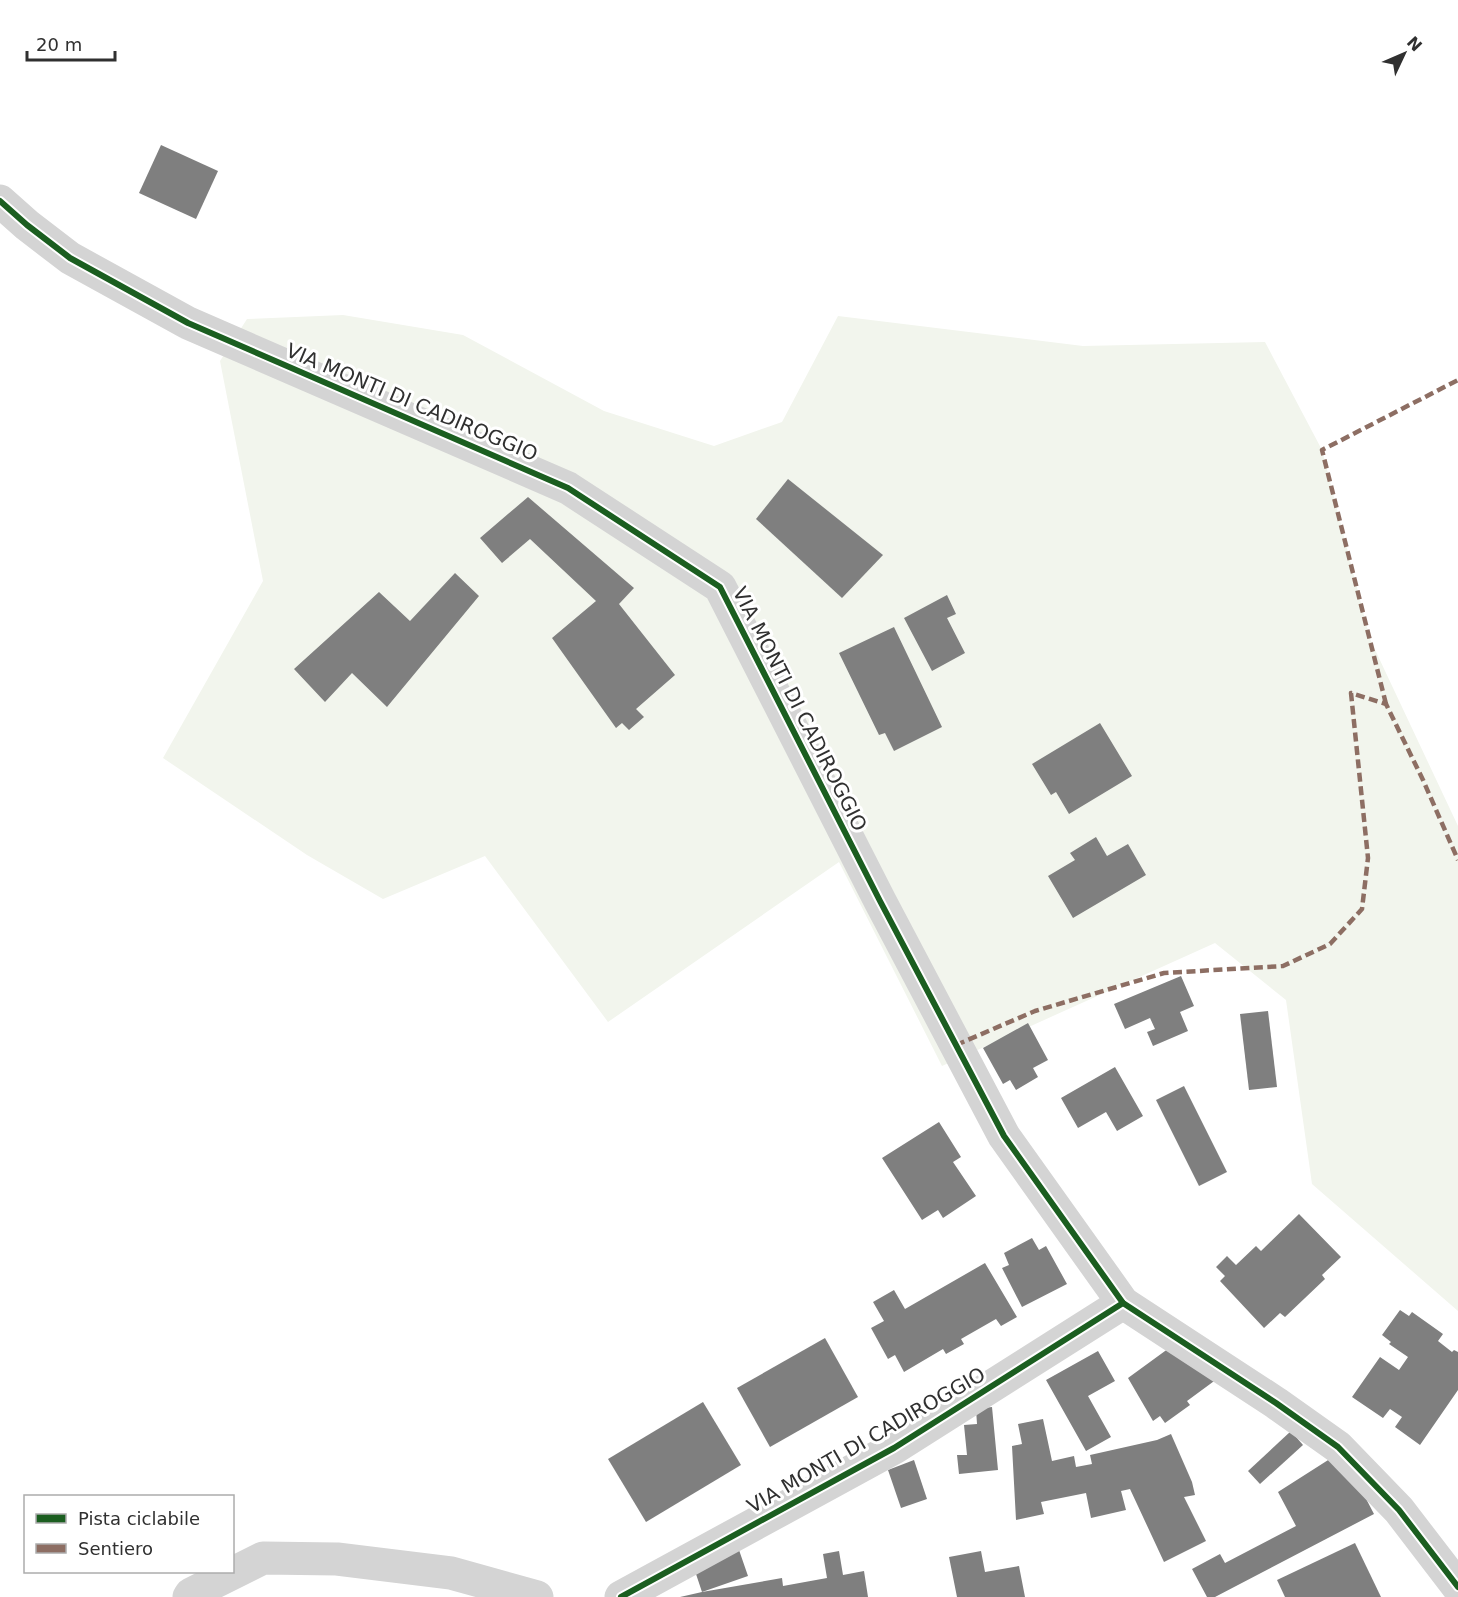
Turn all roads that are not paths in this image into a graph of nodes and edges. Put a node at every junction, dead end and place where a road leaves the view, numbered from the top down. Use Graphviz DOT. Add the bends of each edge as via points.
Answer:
graph roads {
  1 [pos="0,201"];
  2 [pos="1123,1303"];
  3 [pos="234,1572"];
  4 [pos="233,1573"];
  5 [pos="1458,1587"];
  6 [pos="189,1597"];
  7 [pos="537,1597"];
  8 [pos="621,1597"];
  1 -- 2 [label="street, VIA MONTI DI CADIROGGIO" via="70,258 188,323 568,488 720,587 1004,1136"];
  2 -- 5 [label="street, VIA MONTI DI CADIROGGIO" via="1338,1447 1388,1496"];
  2 -- 8 [label="street, VIA MONTI DI CADIROGGIO" via="894,1448"];
  3 -- 7 [label="street" via="263,1558 337,1560 451,1573"];
  4 -- 6 [label="street"];
}
